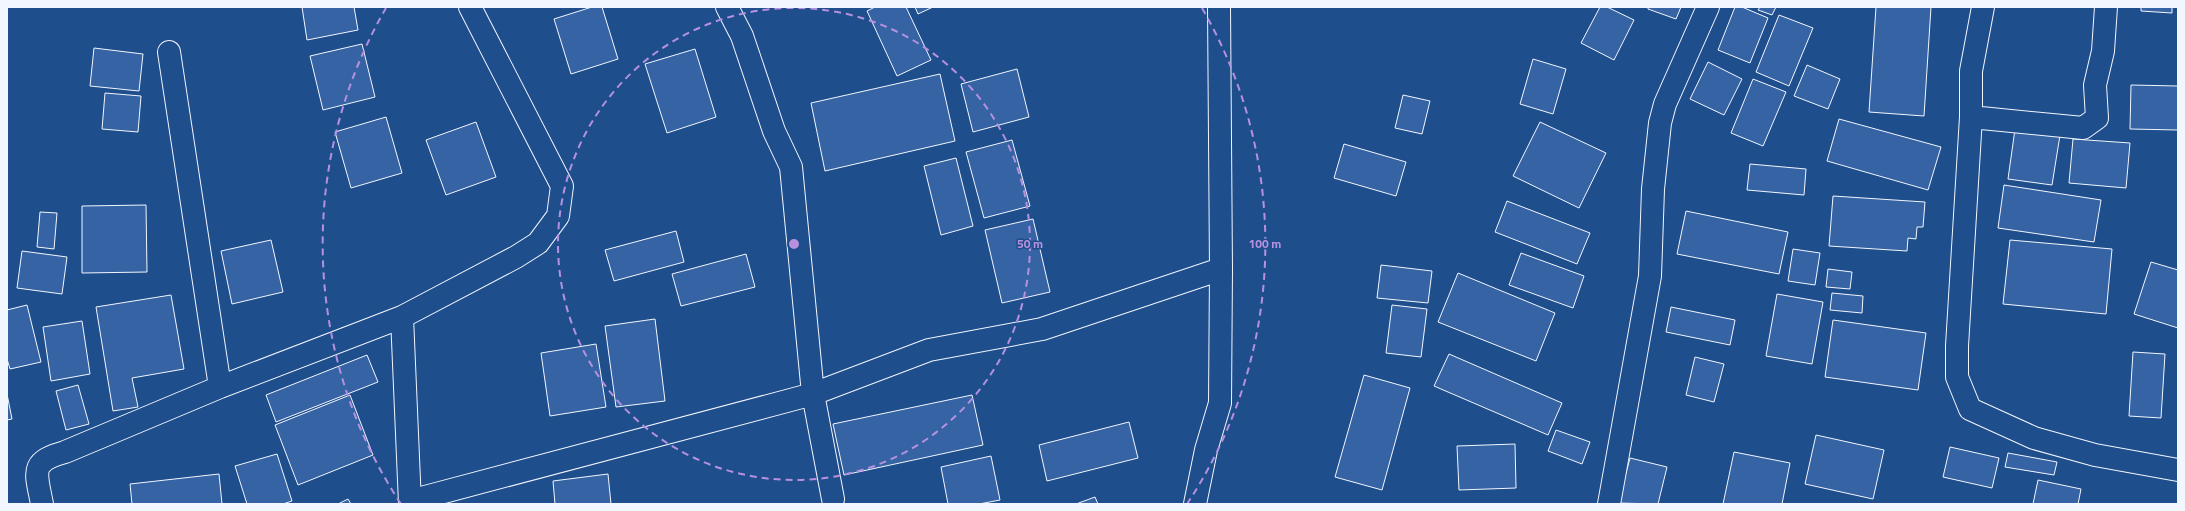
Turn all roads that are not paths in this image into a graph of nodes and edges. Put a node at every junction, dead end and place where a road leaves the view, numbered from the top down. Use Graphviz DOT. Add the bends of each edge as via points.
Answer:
graph roads {
  1 [pos="470,7"];
  2 [pos="727,7"];
  3 [pos="1219,7"];
  4 [pos="1708,7"];
  5 [pos="1983,7"];
  6 [pos="2106,7"];
  7 [pos="169,52"];
  8 [pos="1971,117"];
  9 [pos="1221,269"];
  10 [pos="402,317"];
  11 [pos="220,387"];
  12 [pos="813,394"];
  13 [pos="2178,470"];
  14 [pos="833,499"];
  15 [pos="410,503"];
  16 [pos="42,504"];
  17 [pos="1195,504"];
  18 [pos="1609,504"];
  1 -- 10 [label="street" via="562,186 558,216 538,243"];
  2 -- 12 [label="street" via="742,36 774,131 791,167"];
  3 -- 9 [label="street"];
  4 -- 18 [label="street" via="1678,73 1660,123 1653,189 1650,276"];
  5 -- 8 [label="street" via="1971,71"];
  6 -- 8 [label="street" via="2103,51 2095,85 2097,118 2083,128"];
  7 -- 11 [label="street"];
  8 -- 13 [label="street" via="1957,346 1957,377 1970,409 2034,438 2095,455"];
  9 -- 12 [label="street" via="1042,329 929,350"];
  9 -- 17 [label="street" via="1220,403 1206,450"];
  10 -- 11 [label="street"];
  10 -- 15 [label="street"];
  11 -- 16 [label="street" via="44,459 36,475"];
  12 -- 14 [label="street"];
  12 -- 15 [label="street"];
}
